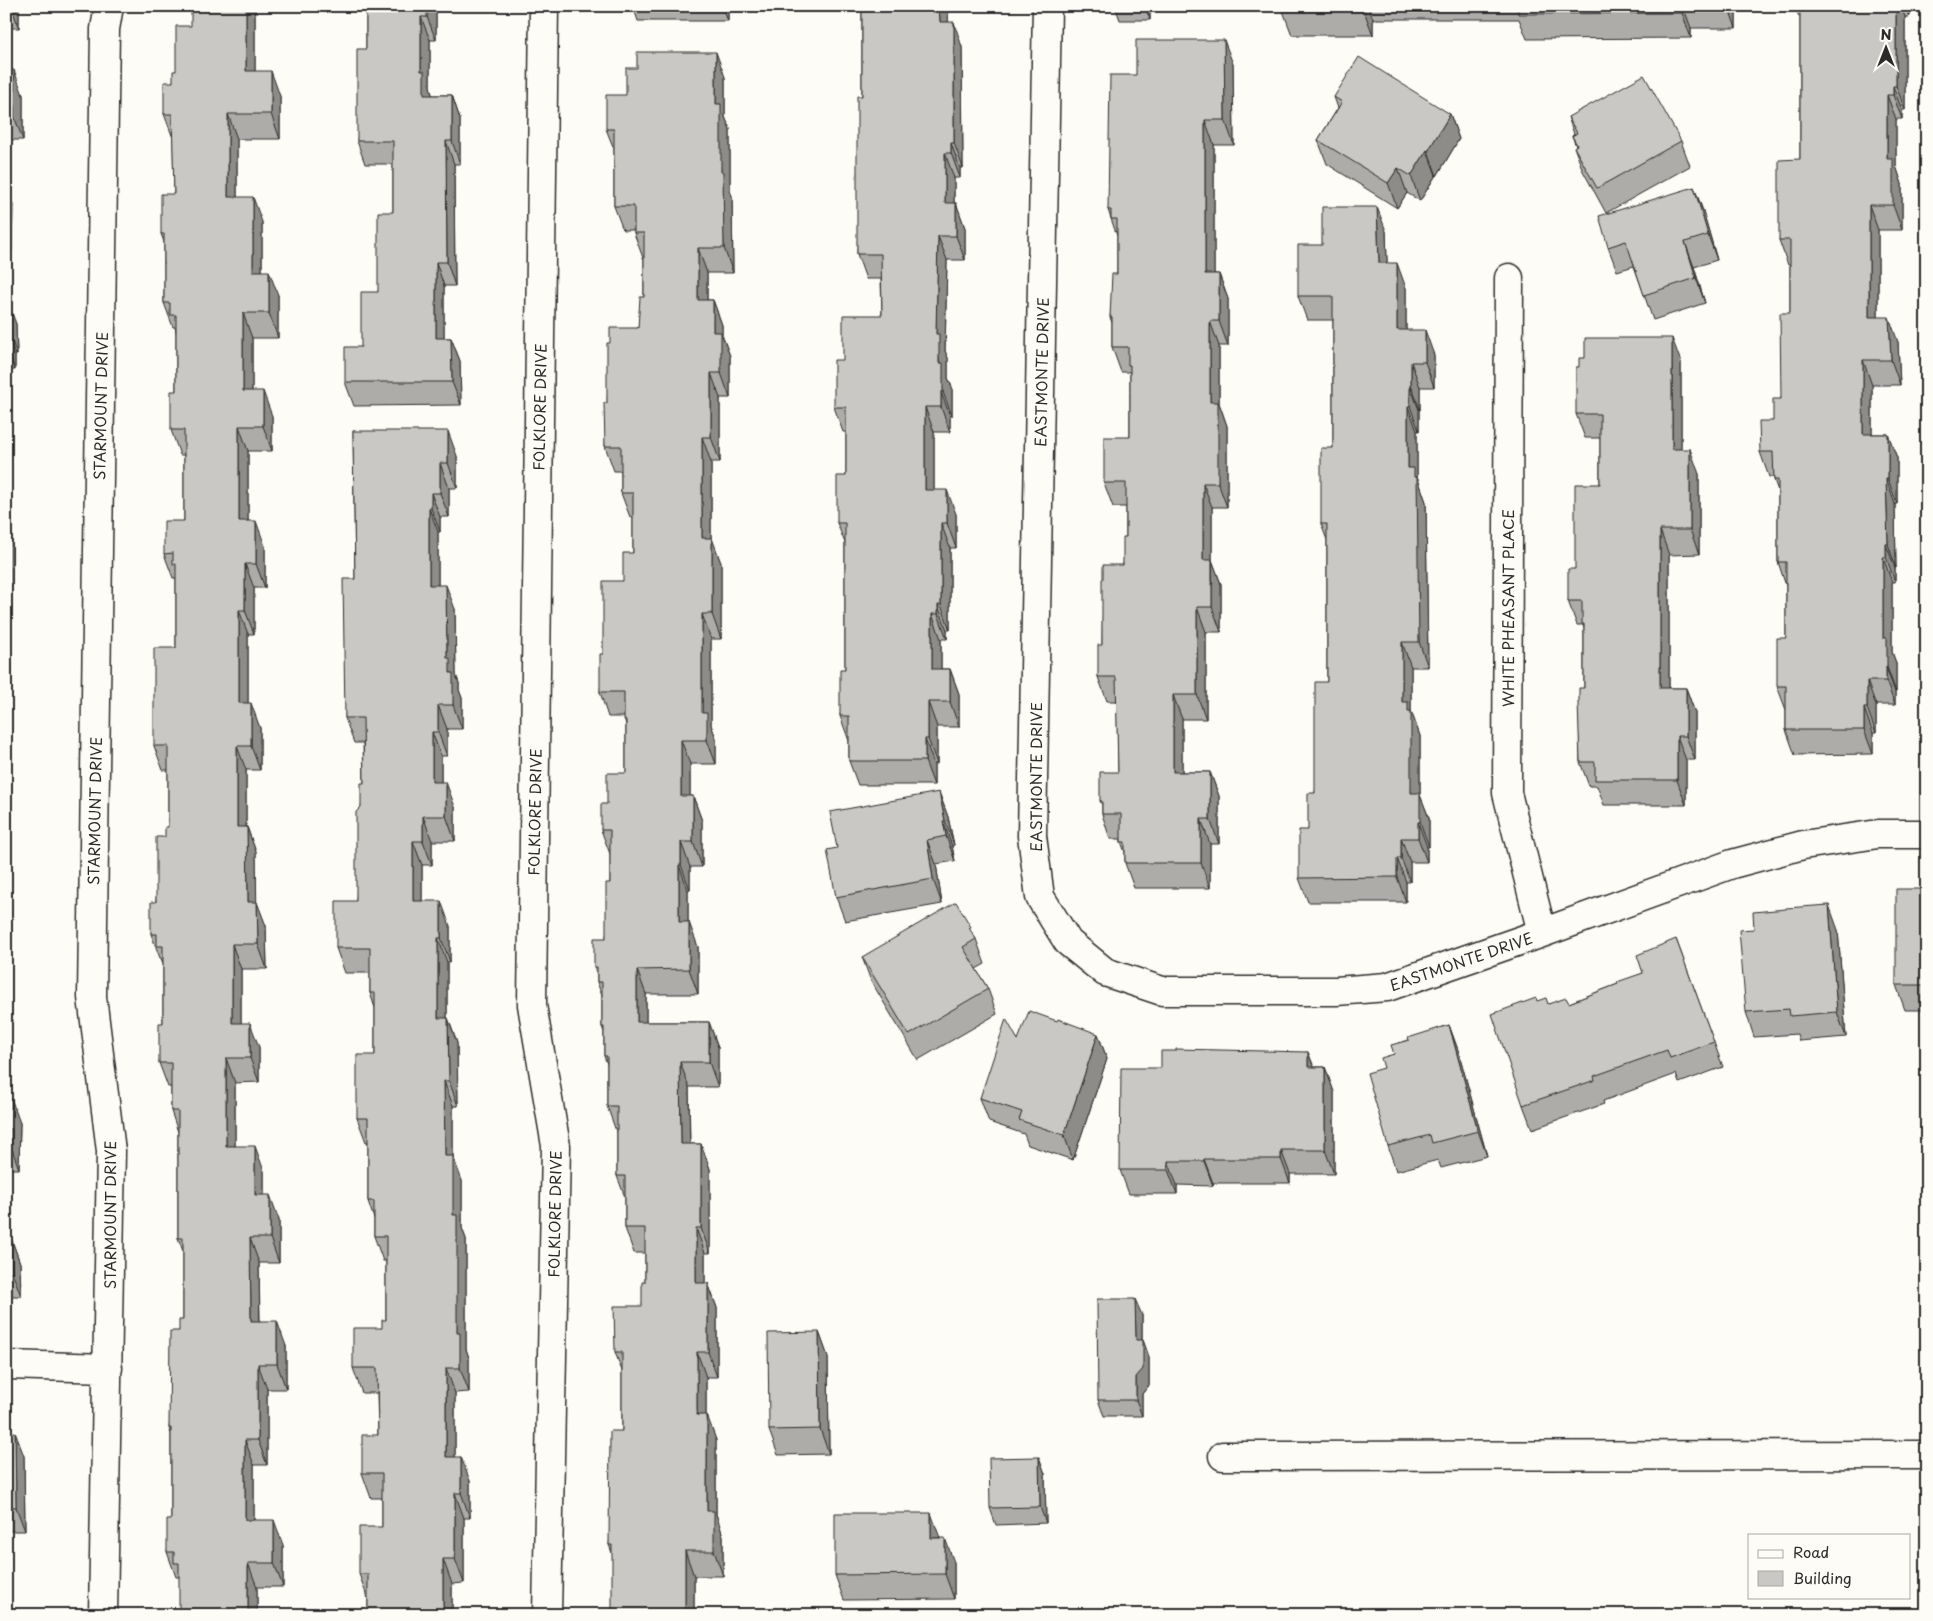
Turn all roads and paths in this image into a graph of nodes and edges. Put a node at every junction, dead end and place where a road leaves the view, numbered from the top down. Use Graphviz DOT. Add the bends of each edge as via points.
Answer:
graph roads {
  1 [pos="109,6"];
  2 [pos="544,6"];
  3 [pos="1047,6"];
  4 [pos="1509,278"];
  5 [pos="1927,834"];
  6 [pos="1542,933"];
  7 [pos="6,1365"];
  8 [pos="108,1368"];
  9 [pos="1927,1455"];
  10 [pos="1223,1456"];
  11 [pos="103,1615"];
  12 [pos="546,1615"];
  1 -- 8 [label="street, STARMOUNT DRIVE" via="105,29 92,997 112,1151"];
  2 -- 12 [label="street, FOLKLORE DRIVE" via="532,1004 556,1146"];
  3 -- 6 [label="street, EASTMONTE DRIVE" via="1032,836 1040,897 1068,942 1105,972 1162,991 1336,991 1387,987"];
  4 -- 6 [label="street, WHITE PHEASANT PLACE" via="1507,793"];
  5 -- 6 [label="street, EASTMONTE DRIVE" via="1878,834 1803,845 1732,864"];
  7 -- 8 [label="street"];
  8 -- 11 [label="street, STARMOUNT DRIVE"];
  9 -- 10 [label="street"];
}
